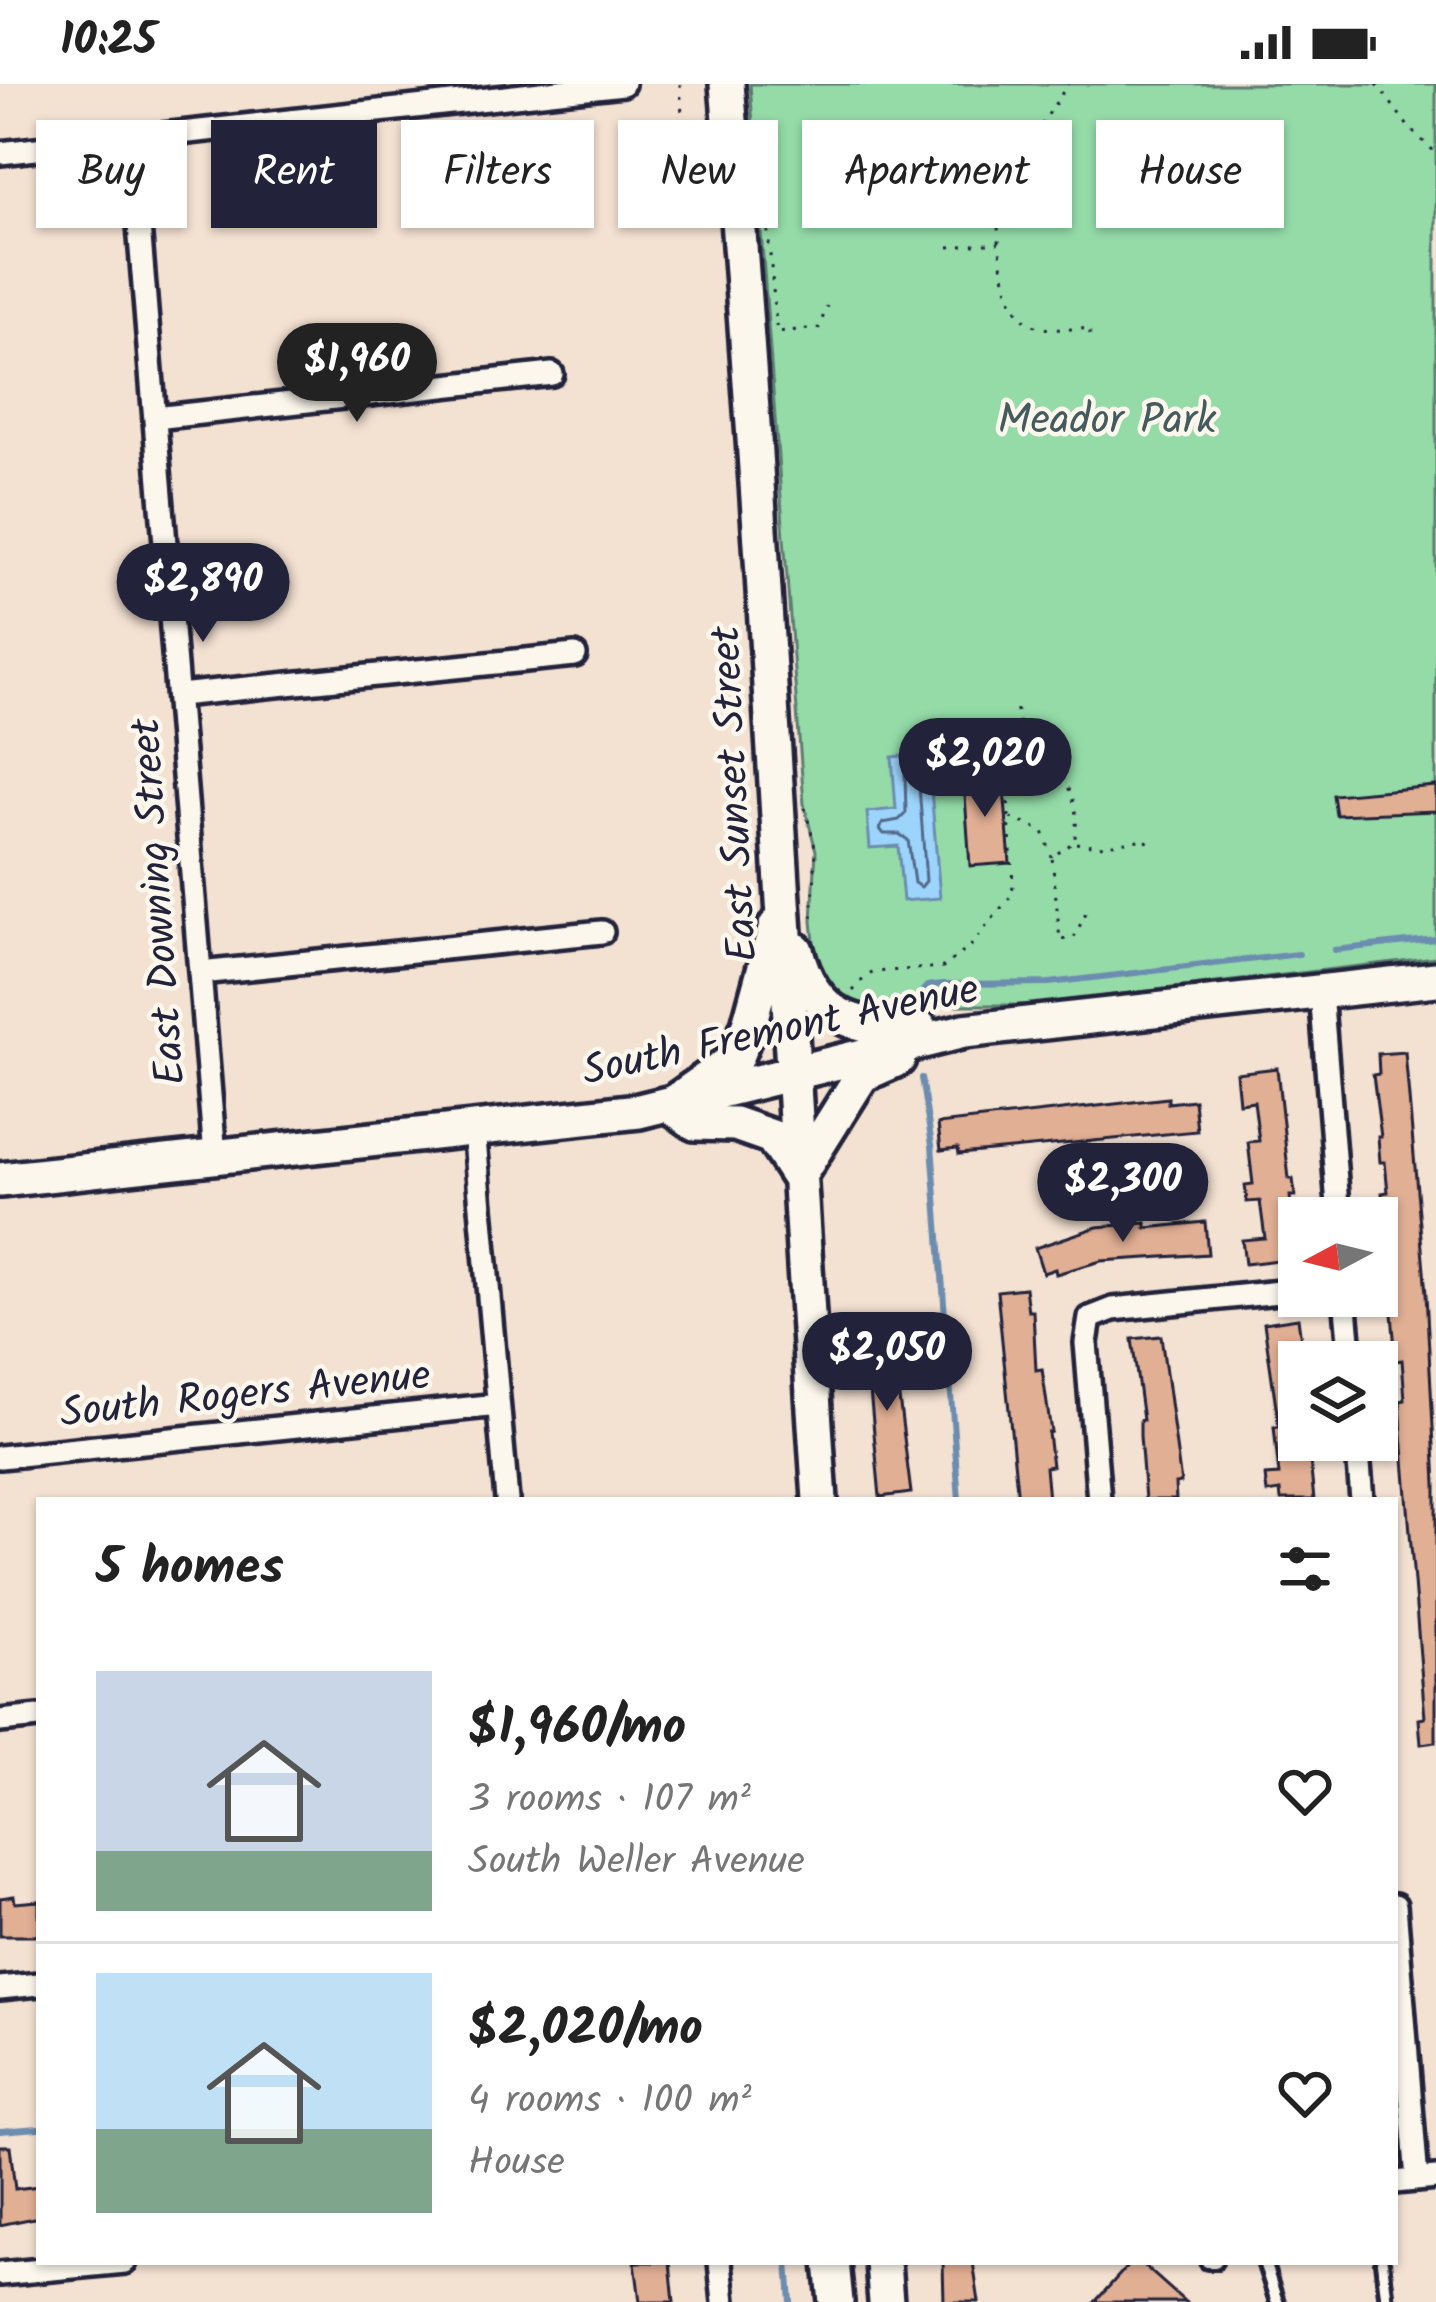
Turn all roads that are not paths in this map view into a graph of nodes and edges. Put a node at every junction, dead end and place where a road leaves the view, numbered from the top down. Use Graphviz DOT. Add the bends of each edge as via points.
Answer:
graph roads {
  1 [pos="623,84"];
  2 [pos="727,84"];
  3 [pos="187,134"];
  4 [pos="36,149"];
  5 [pos="0,153"];
  6 [pos="139,228"];
  7 [pos="552,374"];
  8 [pos="155,418"];
  9 [pos="575,655"];
  10 [pos="179,695"];
  11 [pos="783,902"];
  12 [pos="602,932"];
  13 [pos="200,973"];
  14 [pos="1436,980"];
  15 [pos="1321,992"];
  16 [pos="964,1031"];
  17 [pos="791,1073"];
  18 [pos="670,1105"];
  19 [pos="474,1128"];
  20 [pos="214,1156"];
  21 [pos="798,1177"];
  22 [pos="0,1180"];
  23 [pos="1337,1197"];
  24 [pos="1278,1292"];
  25 [pos="498,1405"];
  26 [pos="0,1457"];
  27 [pos="1359,1461"];
  28 [pos="507,1497"];
  29 [pos="820,1497"];
  30 [pos="1099,1497"];
  31 [pos="1362,1497"];
  32 [pos="36,1717"];
  33 [pos="0,1721"];
  34 [pos="1398,1944"];
  35 [pos="36,1984"];
  36 [pos="0,1988"];
  37 [pos="1416,2180"];
  38 [pos="96,2265"];
  39 [pos="720,2265"];
  40 [pos="832,2265"];
  41 [pos="883,2265"];
  42 [pos="1265,2265"];
  43 [pos="1382,2265"];
  44 [pos="0,2275"];
  45 [pos="724,2302"];
  46 [pos="836,2302"];
  47 [pos="886,2302"];
  48 [pos="1277,2302"];
  49 [pos="1387,2302"];
  1 -- 3 [label="street"];
  2 -- 11 [label="main road, East Sunset Street"];
  4 -- 5 [label="street"];
  6 -- 8 [label="street, East Downing Street"];
  7 -- 8 [label="street"];
  8 -- 10 [label="street, East Downing Street"];
  9 -- 10 [label="street"];
  10 -- 13 [label="street, East Downing Street"];
  11 -- 16 [label="main road" via="803,979 822,1005 881,1029"];
  11 -- 17 [label="main road, East Sunset Street"];
  11 -- 18 [label="main road" via="735,1059"];
  12 -- 13 [label="street"];
  13 -- 20 [label="street, East Downing Street"];
  14 -- 15 [label="main road, South Fremont Avenue"];
  15 -- 16 [label="main road, South Fremont Avenue"];
  15 -- 23 [label="street"];
  16 -- 17 [label="main road, South Fremont Avenue"];
  16 -- 21 [label="main road" via="862,1076"];
  17 -- 18 [label="main road, South Fremont Avenue"];
  17 -- 21 [label="main road, East Sunset Street"];
  18 -- 19 [label="main road, South Fremont Avenue"];
  18 -- 21 [label="main road" via="695,1123 735,1124 772,1137"];
  19 -- 20 [label="main road, South Fremont Avenue"];
  19 -- 25 [label="street"];
  20 -- 22 [label="main road, South Fremont Avenue"];
  21 -- 29 [label="main road, East Sunset Street"];
  24 -- 30 [label="street" via="1090,1318"];
  25 -- 26 [label="street, South Rogers Avenue"];
  25 -- 28 [label="street"];
  27 -- 31 [label="street"];
  32 -- 33 [label="street"];
  34 -- 37 [label="street"];
  35 -- 36 [label="street"];
  38 -- 44 [label="street"];
  39 -- 45 [label="street"];
  40 -- 46 [label="main road"];
  41 -- 47 [label="main road"];
  42 -- 48 [label="lane"];
  43 -- 49 [label="lane"];
}
